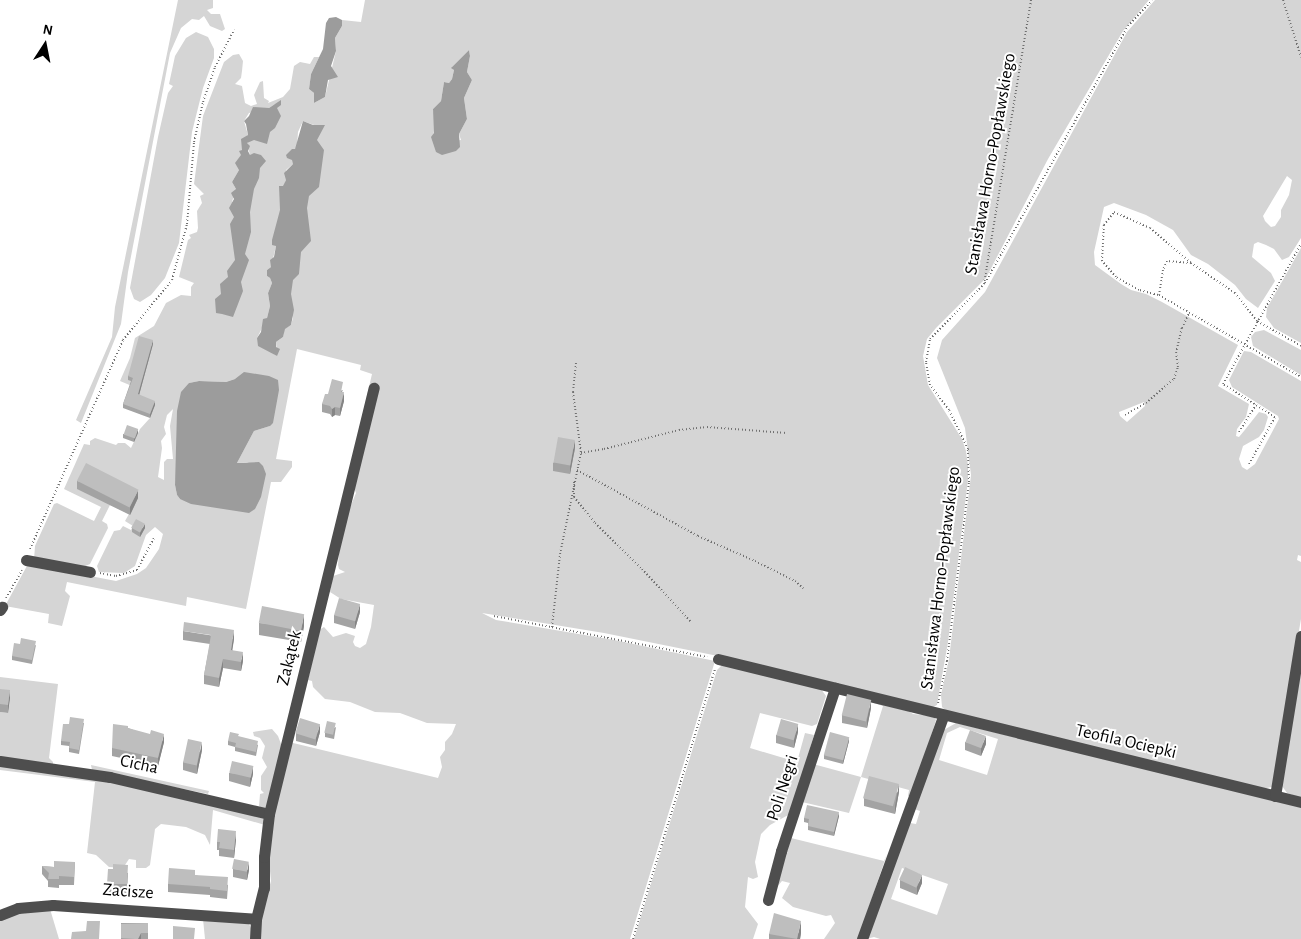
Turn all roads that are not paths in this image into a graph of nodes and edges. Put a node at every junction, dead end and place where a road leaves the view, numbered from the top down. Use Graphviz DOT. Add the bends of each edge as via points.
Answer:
graph roads {
  1 [pos="374,388"];
  2 [pos="26,560"];
  3 [pos="90,572"];
  4 [pos="1301,636"];
  5 [pos="718,659"];
  6 [pos="834,688"];
  7 [pos="943,716"];
  8 [pos="0,761"];
  9 [pos="1275,796"];
  10 [pos="1301,802"];
  11 [pos="270,814"];
  12 [pos="768,900"];
  13 [pos="0,915"];
  14 [pos="256,920"];
  15 [pos="254,939"];
  16 [pos="862,939"];
  1 -- 11 [label="street, Zakątek"];
  2 -- 3 [label="street"];
  4 -- 9 [label="street"];
  5 -- 6 [label="street, Teofila Ociepki"];
  6 -- 7 [label="street, Teofila Ociepki" via="915,706"];
  6 -- 12 [label="street, Poli Negri"];
  7 -- 9 [label="street, Teofila Ociepki"];
  7 -- 16 [label="street"];
  8 -- 11 [label="street, Cicha" via="110,777"];
  9 -- 10 [label="street, Teofila Ociepki"];
  11 -- 14 [label="street, Zakątek" via="264,857 264,888"];
  13 -- 14 [label="street, Zacisze" via="18,908 53,905"];
  14 -- 15 [label="street, Zakątek"];
}
